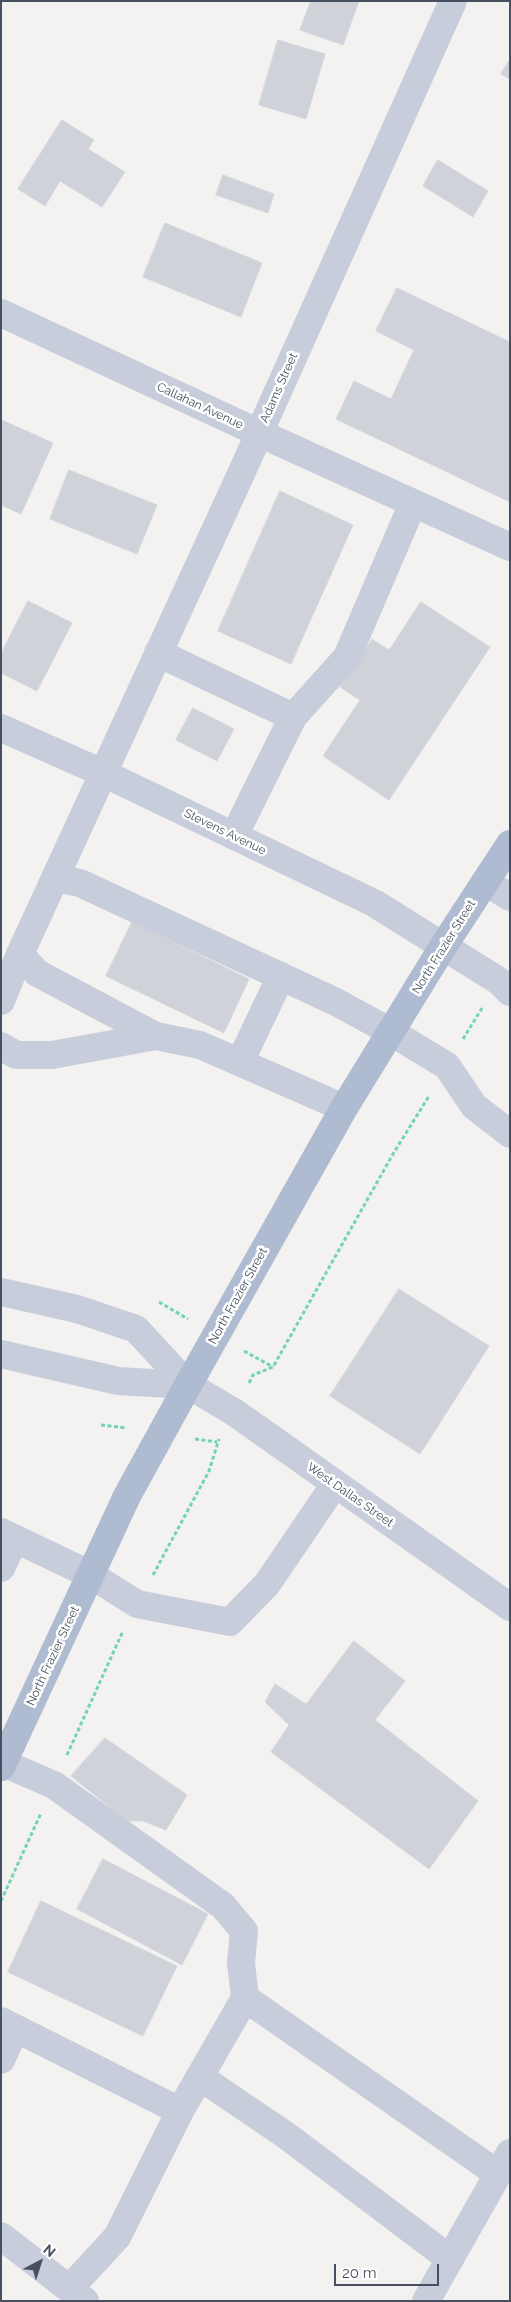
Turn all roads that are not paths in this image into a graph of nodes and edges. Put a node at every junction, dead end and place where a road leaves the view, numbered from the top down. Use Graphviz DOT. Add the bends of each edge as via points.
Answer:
graph roads {
  1 [pos="452,1"];
  2 [pos="1,313"];
  3 [pos="259,433"];
  4 [pos="414,503"];
  5 [pos="510,547"];
  6 [pos="158,653"];
  7 [pos="293,717"];
  8 [pos="3,734"];
  9 [pos="103,773"];
  10 [pos="234,836"];
  11 [pos="510,844"];
  12 [pos="55,878"];
  13 [pos="485,882"];
  14 [pos="510,897"];
  15 [pos="444,945"];
  16 [pos="20,954"];
  17 [pos="281,976"];
  18 [pos="510,992"];
  19 [pos="1,1001"];
  20 [pos="391,1032"];
  21 [pos="156,1036"];
  22 [pos="1,1046"];
  23 [pos="240,1062"];
  24 [pos="344,1108"];
  25 [pos="510,1134"];
  26 [pos="1,1292"];
  27 [pos="1,1354"];
  28 [pos="188,1385"];
  29 [pos="335,1484"];
  30 [pos="8,1536"];
  31 [pos="1,1568"];
  32 [pos="91,1575"];
  33 [pos="510,1607"];
  34 [pos="2,1765"];
  35 [pos="245,1998"];
  36 [pos="8,2025"];
  37 [pos="1,2060"];
  38 [pos="200,2077"];
  39 [pos="180,2111"];
  40 [pos="504,2163"];
  41 [pos="1,2236"];
  42 [pos="450,2258"];
  43 [pos="78,2294"];
  44 [pos="426,2301"];
  1 -- 3 [label="street, Adams Street"];
  2 -- 3 [label="street, Callahan Avenue"];
  3 -- 4 [label="street, Callahan Avenue"];
  3 -- 6 [label="street, Adams Street"];
  4 -- 5 [label="street, Callahan Avenue"];
  4 -- 7 [label="street" via="347,657"];
  6 -- 7 [label="street"];
  6 -- 9 [label="street, Adams Street"];
  7 -- 10 [label="street"];
  8 -- 9 [label="street, Stevens Avenue"];
  9 -- 10 [label="street, Stevens Avenue"];
  9 -- 12 [label="street, Adams Street"];
  10 -- 15 [label="street, Stevens Avenue" via="374,903"];
  11 -- 13 [label="main road, North Frazier Street"];
  12 -- 16 [label="street, Adams Street"];
  12 -- 17 [label="street" via="80,883"];
  13 -- 14 [label="street"];
  13 -- 15 [label="main road, North Frazier Street"];
  15 -- 18 [label="street, Stevens Avenue" via="499,980"];
  15 -- 20 [label="main road, North Frazier Street"];
  16 -- 19 [label="street, Adams Street"];
  16 -- 21 [label="street" via="38,973"];
  17 -- 20 [label="street"];
  17 -- 23 [label="street"];
  20 -- 24 [label="main road, North Frazier Street"];
  20 -- 25 [label="street" via="447,1066 474,1106"];
  21 -- 22 [label="street" via="52,1055 16,1056"];
  21 -- 23 [label="street" via="200,1045"];
  23 -- 24 [label="street"];
  24 -- 28 [label="main road, North Frazier Street"];
  26 -- 28 [label="street, West Dallas Street" via="77,1309 136,1329"];
  27 -- 28 [label="street, West Dallas Street" via="118,1381"];
  28 -- 29 [label="street, West Dallas Street" via="234,1412"];
  28 -- 32 [label="main road, North Frazier Street" via="127,1496"];
  29 -- 32 [label="street" via="267,1584 230,1622 137,1604"];
  29 -- 33 [label="street, West Dallas Street"];
  30 -- 31 [label="street"];
  30 -- 32 [label="street"];
  32 -- 34 [label="main road, North Frazier Street"];
  34 -- 35 [label="street" via="54,1785 223,1906 244,1930"];
  35 -- 38 [label="street"];
  35 -- 40 [label="street"];
  36 -- 37 [label="street"];
  36 -- 39 [label="street"];
  38 -- 39 [label="street"];
  38 -- 42 [label="street" via="287,2136"];
  39 -- 43 [label="street" via="117,2237"];
  40 -- 42 [label="street"];
  41 -- 43 [label="street"];
  42 -- 44 [label="street"];
}
